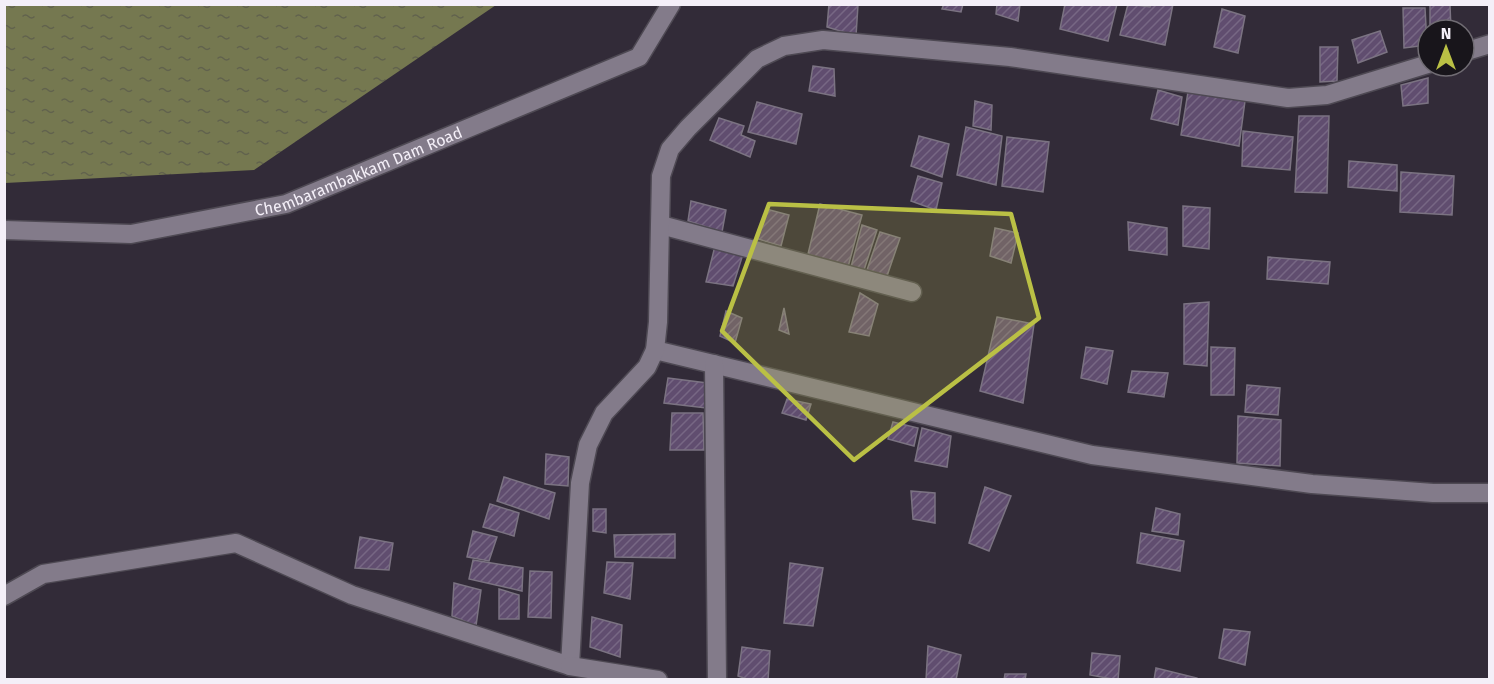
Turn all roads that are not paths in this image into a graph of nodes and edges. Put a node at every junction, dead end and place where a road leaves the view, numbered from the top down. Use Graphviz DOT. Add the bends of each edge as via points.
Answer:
graph roads {
  1 [pos="671,4"];
  2 [pos="1416,68"];
  3 [pos="661,225"];
  4 [pos="4,230"];
  5 [pos="912,292"];
  6 [pos="655,350"];
  7 [pos="714,364"];
  8 [pos="1490,493"];
  9 [pos="4,596"];
  10 [pos="570,666"];
  11 [pos="658,680"];
  12 [pos="717,680"];
  1 -- 4 [label="street, Chembarambakkam Dam Road" via="639,57 286,204 131,234"];
  2 -- 3 [label="street" via="1327,95 1288,99 1010,57 823,40 784,46 757,59 670,149 661,176"];
  3 -- 5 [label="street"];
  3 -- 6 [label="street"];
  6 -- 7 [label="street"];
  6 -- 10 [label="street" via="647,367 604,413 588,446 580,483"];
  7 -- 8 [label="street" via="1092,455 1312,484"];
  7 -- 12 [label="street"];
  9 -- 10 [label="street" via="43,574 236,543 352,595"];
  10 -- 11 [label="street"];
}
